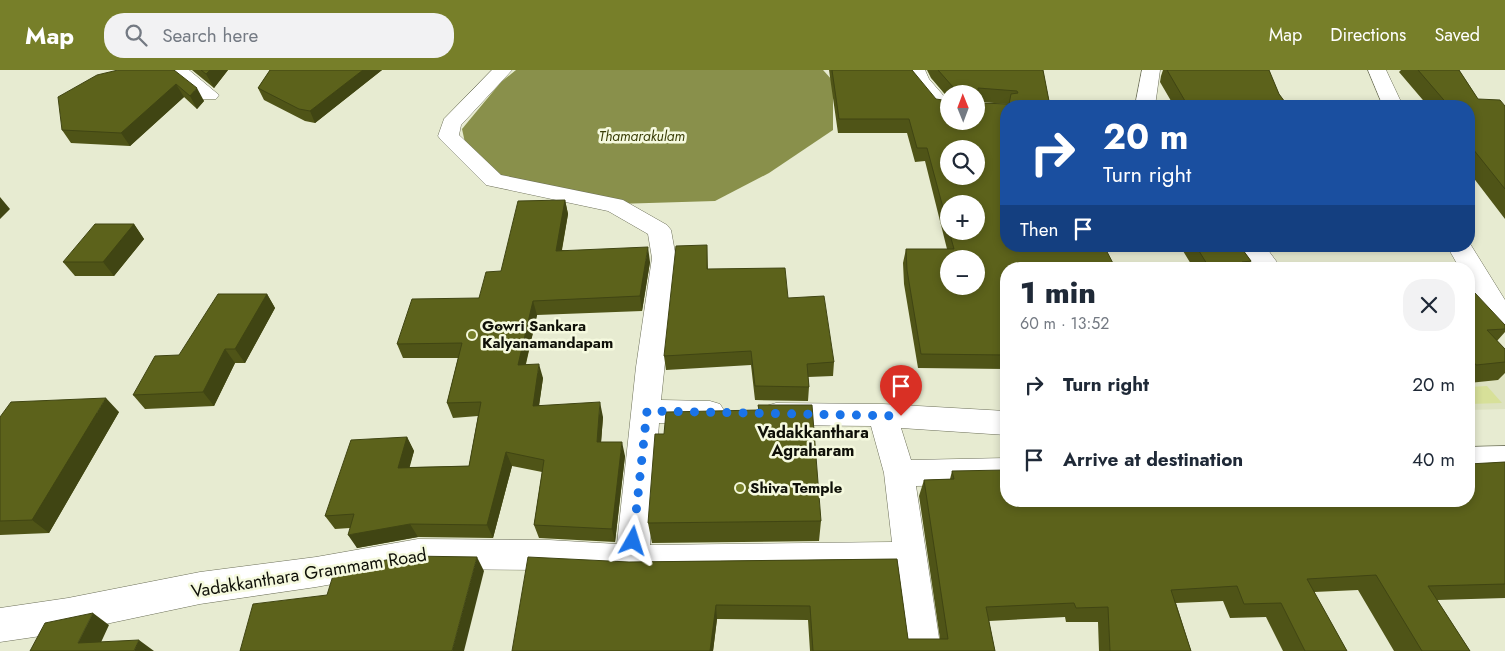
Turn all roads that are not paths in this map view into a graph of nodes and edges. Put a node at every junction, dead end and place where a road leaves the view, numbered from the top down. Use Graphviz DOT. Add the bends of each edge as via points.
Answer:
graph roads {
  1 [pos="177,70"];
  2 [pos="503,70"];
  3 [pos="916,70"];
  4 [pos="1151,70"];
  5 [pos="1377,70"];
  6 [pos="209,95"];
  7 [pos="1146,100"];
  8 [pos="1390,100"];
  9 [pos="940,105"];
  10 [pos="1257,252"];
  11 [pos="1265,262"];
  12 [pos="1475,272"];
  13 [pos="1505,322"];
  14 [pos="647,411"];
  15 [pos="883,416"];
  16 [pos="1000,423"];
  17 [pos="1505,458"];
  18 [pos="1475,459"];
  19 [pos="1000,471"];
  20 [pos="899,473"];
  21 [pos="910,557"];
  22 [pos="632,560"];
  23 [pos="0,625"];
  24 [pos="923,651"];
  1 -- 6 [label="street"];
  2 -- 14 [label="street" via="451,123 448,136 494,180 615,205 658,230 664,258"];
  3 -- 9 [label="street"];
  4 -- 7 [label="street"];
  5 -- 8 [label="street"];
  10 -- 11 [label="street"];
  12 -- 13 [label="street"];
  14 -- 15 [label="street"];
  14 -- 22 [label="street"];
  15 -- 16 [label="street"];
  15 -- 20 [label="street"];
  17 -- 18 [label="street"];
  19 -- 20 [label="street"];
  20 -- 21 [label="street"];
  21 -- 22 [label="street, Vadakkanthara Grammam Road"];
  21 -- 24 [label="street"];
  22 -- 23 [label="street, Vadakkanthara Grammam Road" via="549,555 418,554 200,588 68,615"];
}
